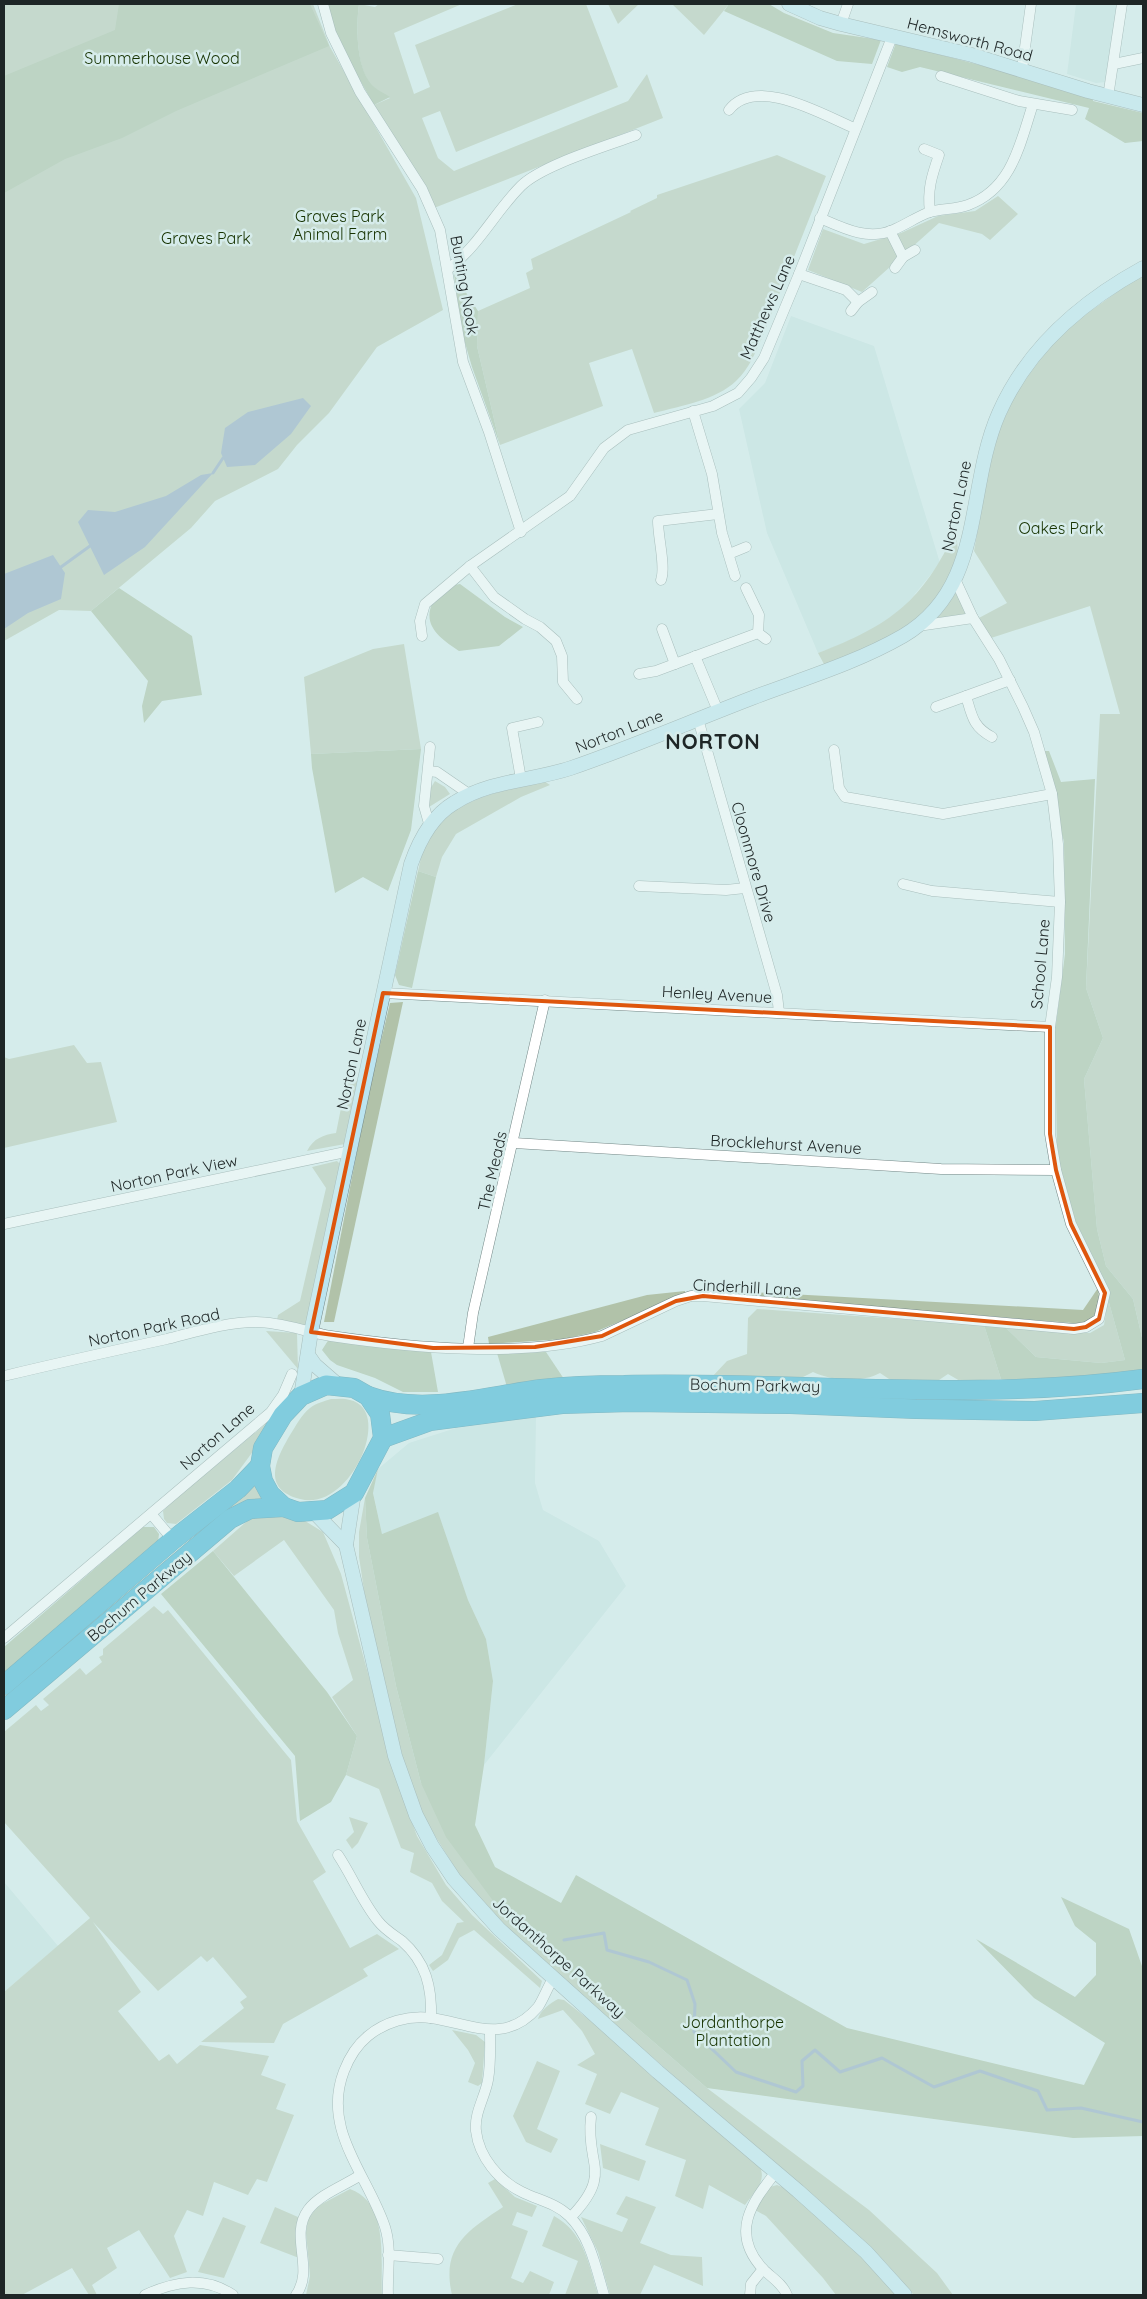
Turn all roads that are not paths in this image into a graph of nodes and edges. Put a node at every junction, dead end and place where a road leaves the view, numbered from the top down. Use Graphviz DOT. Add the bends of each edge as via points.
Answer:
graph roads {
  1 [pos="322,4"];
  2 [pos="789,4"];
  3 [pos="848,4"];
  4 [pos="1031,4"];
  5 [pos="1122,4"];
  6 [pos="841,24"];
  7 [pos="892,37"];
  8 [pos="1143,58"];
  9 [pos="1114,64"];
  10 [pos="1022,69"];
  11 [pos="941,76"];
  12 [pos="1108,97"];
  13 [pos="1033,104"];
  14 [pos="1143,105"];
  15 [pos="729,110"];
  16 [pos="1072,110"];
  17 [pos="854,128"];
  18 [pos="636,135"];
  19 [pos="924,149"];
  20 [pos="930,212"];
  21 [pos="820,218"];
  22 [pos="890,231"];
  23 [pos="915,250"];
  24 [pos="903,257"];
  25 [pos="895,268"];
  26 [pos="1143,268"];
  27 [pos="448,269"];
  28 [pos="799,274"];
  29 [pos="872,292"];
  30 [pos="858,302"];
  31 [pos="851,310"];
  32 [pos="693,412"];
  33 [pos="718,514"];
  34 [pos="521,532"];
  35 [pos="746,548"];
  36 [pos="730,554"];
  37 [pos="470,566"];
  38 [pos="735,576"];
  39 [pos="955,579"];
  40 [pos="661,580"];
  41 [pos="746,588"];
  42 [pos="973,618"];
  43 [pos="918,626"];
  44 [pos="662,629"];
  45 [pos="422,636"];
  46 [pos="695,656"];
  47 [pos="675,664"];
  48 [pos="639,674"];
  49 [pos="1010,680"];
  50 [pos="966,696"];
  51 [pos="577,699"];
  52 [pos="936,707"];
  53 [pos="718,711"];
  54 [pos="698,719"];
  55 [pos="538,722"];
  56 [pos="992,737"];
  57 [pos="430,747"];
  58 [pos="834,750"];
  59 [pos="429,771"];
  60 [pos="521,779"];
  61 [pos="468,794"];
  62 [pos="1052,794"];
  63 [pos="430,827"];
  64 [pos="903,884"];
  65 [pos="639,886"];
  66 [pos="745,888"];
  67 [pos="1060,902"];
  68 [pos="383,992"];
  69 [pos="544,1000"];
  70 [pos="779,1012"];
  71 [pos="1050,1027"];
  72 [pos="514,1143"];
  73 [pos="350,1151"];
  74 [pos="1056,1170"];
  75 [pos="4,1224"];
  76 [pos="1099,1319"];
  77 [pos="311,1332"];
  78 [pos="468,1348"];
  79 [pos="308,1355"];
  80 [pos="292,1374"];
  81 [pos="4,1376"];
  82 [pos="1143,1379"];
  83 [pos="338,1385"];
  84 [pos="301,1396"];
  85 [pos="368,1396"];
  86 [pos="1143,1403"];
  87 [pos="383,1438"];
  88 [pos="260,1466"];
  89 [pos="354,1494"];
  90 [pos="284,1508"];
  91 [pos="314,1512"];
  92 [pos="152,1515"];
  93 [pos="173,1540"];
  94 [pos="346,1545"];
  95 [pos="4,1638"];
  96 [pos="4,1685"];
  97 [pos="4,1710"];
  98 [pos="338,1855"];
  99 [pos="554,1977"];
  100 [pos="431,2018"];
  101 [pos="490,2030"];
  102 [pos="591,2118"];
  103 [pos="776,2172"];
  104 [pos="359,2176"];
  105 [pos="571,2217"];
  106 [pos="388,2255"];
  107 [pos="438,2259"];
  108 [pos="763,2269"];
  109 [pos="145,2295"];
  110 [pos="233,2295"];
  111 [pos="296,2295"];
  112 [pos="388,2295"];
  113 [pos="604,2295"];
  114 [pos="750,2295"];
  115 [pos="787,2295"];
  116 [pos="905,2295"];
  1 -- 27 [label="street, Bunting Nook" via="331,33 360,92 422,189 440,230"];
  2 -- 6 [label="street, Hemsworth Road"];
  3 -- 6 [label="street"];
  4 -- 10 [label="street"];
  5 -- 9 [label="street"];
  6 -- 7 [label="street, Hemsworth Road"];
  7 -- 10 [label="street, Hemsworth Road"];
  7 -- 17 [label="street, Matthews Lane"];
  8 -- 9 [label="street"];
  9 -- 12 [label="street"];
  10 -- 12 [label="street, Hemsworth Road"];
  11 -- 13 [label="street"];
  12 -- 14 [label="street, Hemsworth Road"];
  13 -- 16 [label="street"];
  13 -- 20 [label="street" via="1016,159 996,190 966,206"];
  15 -- 17 [label="street" via="739,101 770,95"];
  17 -- 21 [label="street, Matthews Lane"];
  18 -- 27 [label="street" via="532,177 508,200 468,252"];
  19 -- 20 [label="street" via="939,155 930,181"];
  20 -- 22 [label="street"];
  21 -- 22 [label="street" via="851,231 871,235"];
  21 -- 28 [label="street, Matthews Lane"];
  22 -- 24 [label="street"];
  23 -- 24 [label="street"];
  24 -- 25 [label="street"];
  26 -- 39 [label="street, Norton Lane" via="1098,295 1064,322 1042,344 1010,392 989,441 980,473 969,543"];
  27 -- 34 [label="street, Bunting Nook" via="463,362"];
  28 -- 30 [label="street" via="846,290"];
  28 -- 32 [label="street, Matthews Lane" via="764,358 751,378 738,393"];
  29 -- 30 [label="street"];
  30 -- 31 [label="street"];
  32 -- 33 [label="street" via="712,474"];
  32 -- 34 [label="street, Matthews Lane" via="628,430 616,437 604,448 570,496"];
  33 -- 36 [label="street"];
  33 -- 40 [label="street" via="658,521 664,568"];
  34 -- 37 [label="street, Matthews Lane"];
  35 -- 36 [label="street"];
  36 -- 38 [label="street"];
  37 -- 45 [label="street, Matthews Lane" via="425,604 420,620"];
  37 -- 51 [label="street" via="494,597 556,641 562,656 563,682"];
  39 -- 42 [label="street, School Lane"];
  39 -- 43 [label="street, Norton Lane" via="944,601"];
  41 -- 46 [label="street" via="759,615 762,636"];
  42 -- 43 [label="street"];
  42 -- 49 [label="street, School Lane"];
  43 -- 53 [label="street, Norton Lane" via="862,655"];
  44 -- 47 [label="street"];
  46 -- 47 [label="street"];
  46 -- 53 [label="street"];
  47 -- 48 [label="street"];
  49 -- 50 [label="street"];
  49 -- 62 [label="street, School Lane" via="1034,732"];
  50 -- 52 [label="street"];
  50 -- 56 [label="street" via="975,724"];
  53 -- 54 [label="street, Norton Lane"];
  54 -- 60 [label="street, Norton Lane" via="568,769"];
  54 -- 66 [label="street, Cloonmore Drive"];
  55 -- 60 [label="street" via="512,728"];
  57 -- 59 [label="street"];
  58 -- 62 [label="street" via="839,788 845,797 943,814"];
  59 -- 61 [label="street" via="437,772"];
  59 -- 63 [label="street" via="424,806"];
  60 -- 61 [label="street, Norton Lane"];
  61 -- 63 [label="street, Norton Lane" via="442,812"];
  62 -- 67 [label="street, School Lane"];
  63 -- 68 [label="street, Norton Lane" via="411,864"];
  64 -- 67 [label="street" via="932,891"];
  65 -- 66 [label="street"];
  66 -- 70 [label="street, Cloonmore Drive" via="777,995"];
  67 -- 71 [label="street, School Lane" via="1057,977"];
  68 -- 69 [label="street, Henley Avenue"];
  68 -- 73 [label="street, Norton Lane"];
  69 -- 70 [label="street, Henley Avenue"];
  69 -- 72 [label="street, The Meads"];
  70 -- 71 [label="street, Henley Avenue"];
  71 -- 74 [label="street, School Lane" via="1050,1134"];
  72 -- 74 [label="street, Brocklehurst Avenue" via="942,1169"];
  72 -- 78 [label="street, The Meads" via="473,1313"];
  73 -- 75 [label="street, Norton Park View"];
  73 -- 77 [label="street, Norton Lane"];
  74 -- 76 [label="street, School Lane" via="1072,1224 1105,1293"];
  76 -- 78 [label="street, Cinderhill Lane" via="1086,1327 1074,1329 691,1296 588,1340 535,1347"];
  77 -- 78 [label="street, Cinderhill Lane" via="423,1346"];
  77 -- 79 [label="street, Norton Lane"];
  77 -- 81 [label="street, Norton Park Road" via="274,1323 243,1323"];
  79 -- 83 [label="street"];
  79 -- 84 [label="street, Norton Lane"];
  80 -- 92 [label="street, Norton Lane" via="271,1412"];
  82 -- 85 [label="highway, Bochum Parkway" via="1023,1390 622,1384 545,1388 427,1404 387,1403"];
  83 -- 84 [label="highway" via="326,1385"];
  83 -- 85 [label="highway" via="354,1388"];
  84 -- 88 [label="highway" via="268,1438"];
  85 -- 87 [label="highway" via="380,1414"];
  86 -- 87 [label="highway, Bochum Parkway" via="1036,1411 790,1404 562,1404 430,1421"];
  87 -- 89 [label="highway"];
  88 -- 90 [label="highway" via="270,1494"];
  88 -- 93 [label="highway, Bochum Parkway" via="238,1489"];
  89 -- 91 [label="highway" via="333,1507"];
  89 -- 94 [label="street, Jordanthorpe Parkway"];
  90 -- 91 [label="highway"];
  90 -- 97 [label="highway, Bochum Parkway" via="250,1509 230,1519"];
  91 -- 94 [label="street"];
  92 -- 93 [label="street"];
  92 -- 95 [label="street, Norton Lane"];
  93 -- 96 [label="highway, Bochum Parkway"];
  94 -- 99 [label="street, Jordanthorpe Parkway" via="395,1756 416,1815 442,1862 468,1897"];
  98 -- 100 [label="street" via="377,1921 412,1950 423,1967 431,1991"];
  99 -- 101 [label="street" via="538,2006 526,2017 514,2024"];
  99 -- 103 [label="street, Jordanthorpe Parkway" via="658,2072"];
  100 -- 101 [label="street"];
  100 -- 104 [label="street" via="390,2022 366,2037 348,2061 338,2095 338,2112 343,2137"];
  101 -- 105 [label="street" via="488,2079 476,2121 476,2133 487,2160 508,2184 554,2204"];
  102 -- 105 [label="street" via="594,2184"];
  103 -- 108 [label="street" via="754,2202 747,2222 746,2235"];
  103 -- 116 [label="street, Jordanthorpe Parkway" via="866,2252"];
  104 -- 106 [label="street" via="386,2230"];
  104 -- 111 [label="street" via="315,2203 303,2219 300,2233 304,2276"];
  105 -- 113 [label="street" via="586,2239"];
  106 -- 107 [label="street"];
  106 -- 112 [label="street"];
  108 -- 114 [label="street" via="751,2284"];
  108 -- 115 [label="street"];
  109 -- 110 [label="street" via="201,2281"];
}
